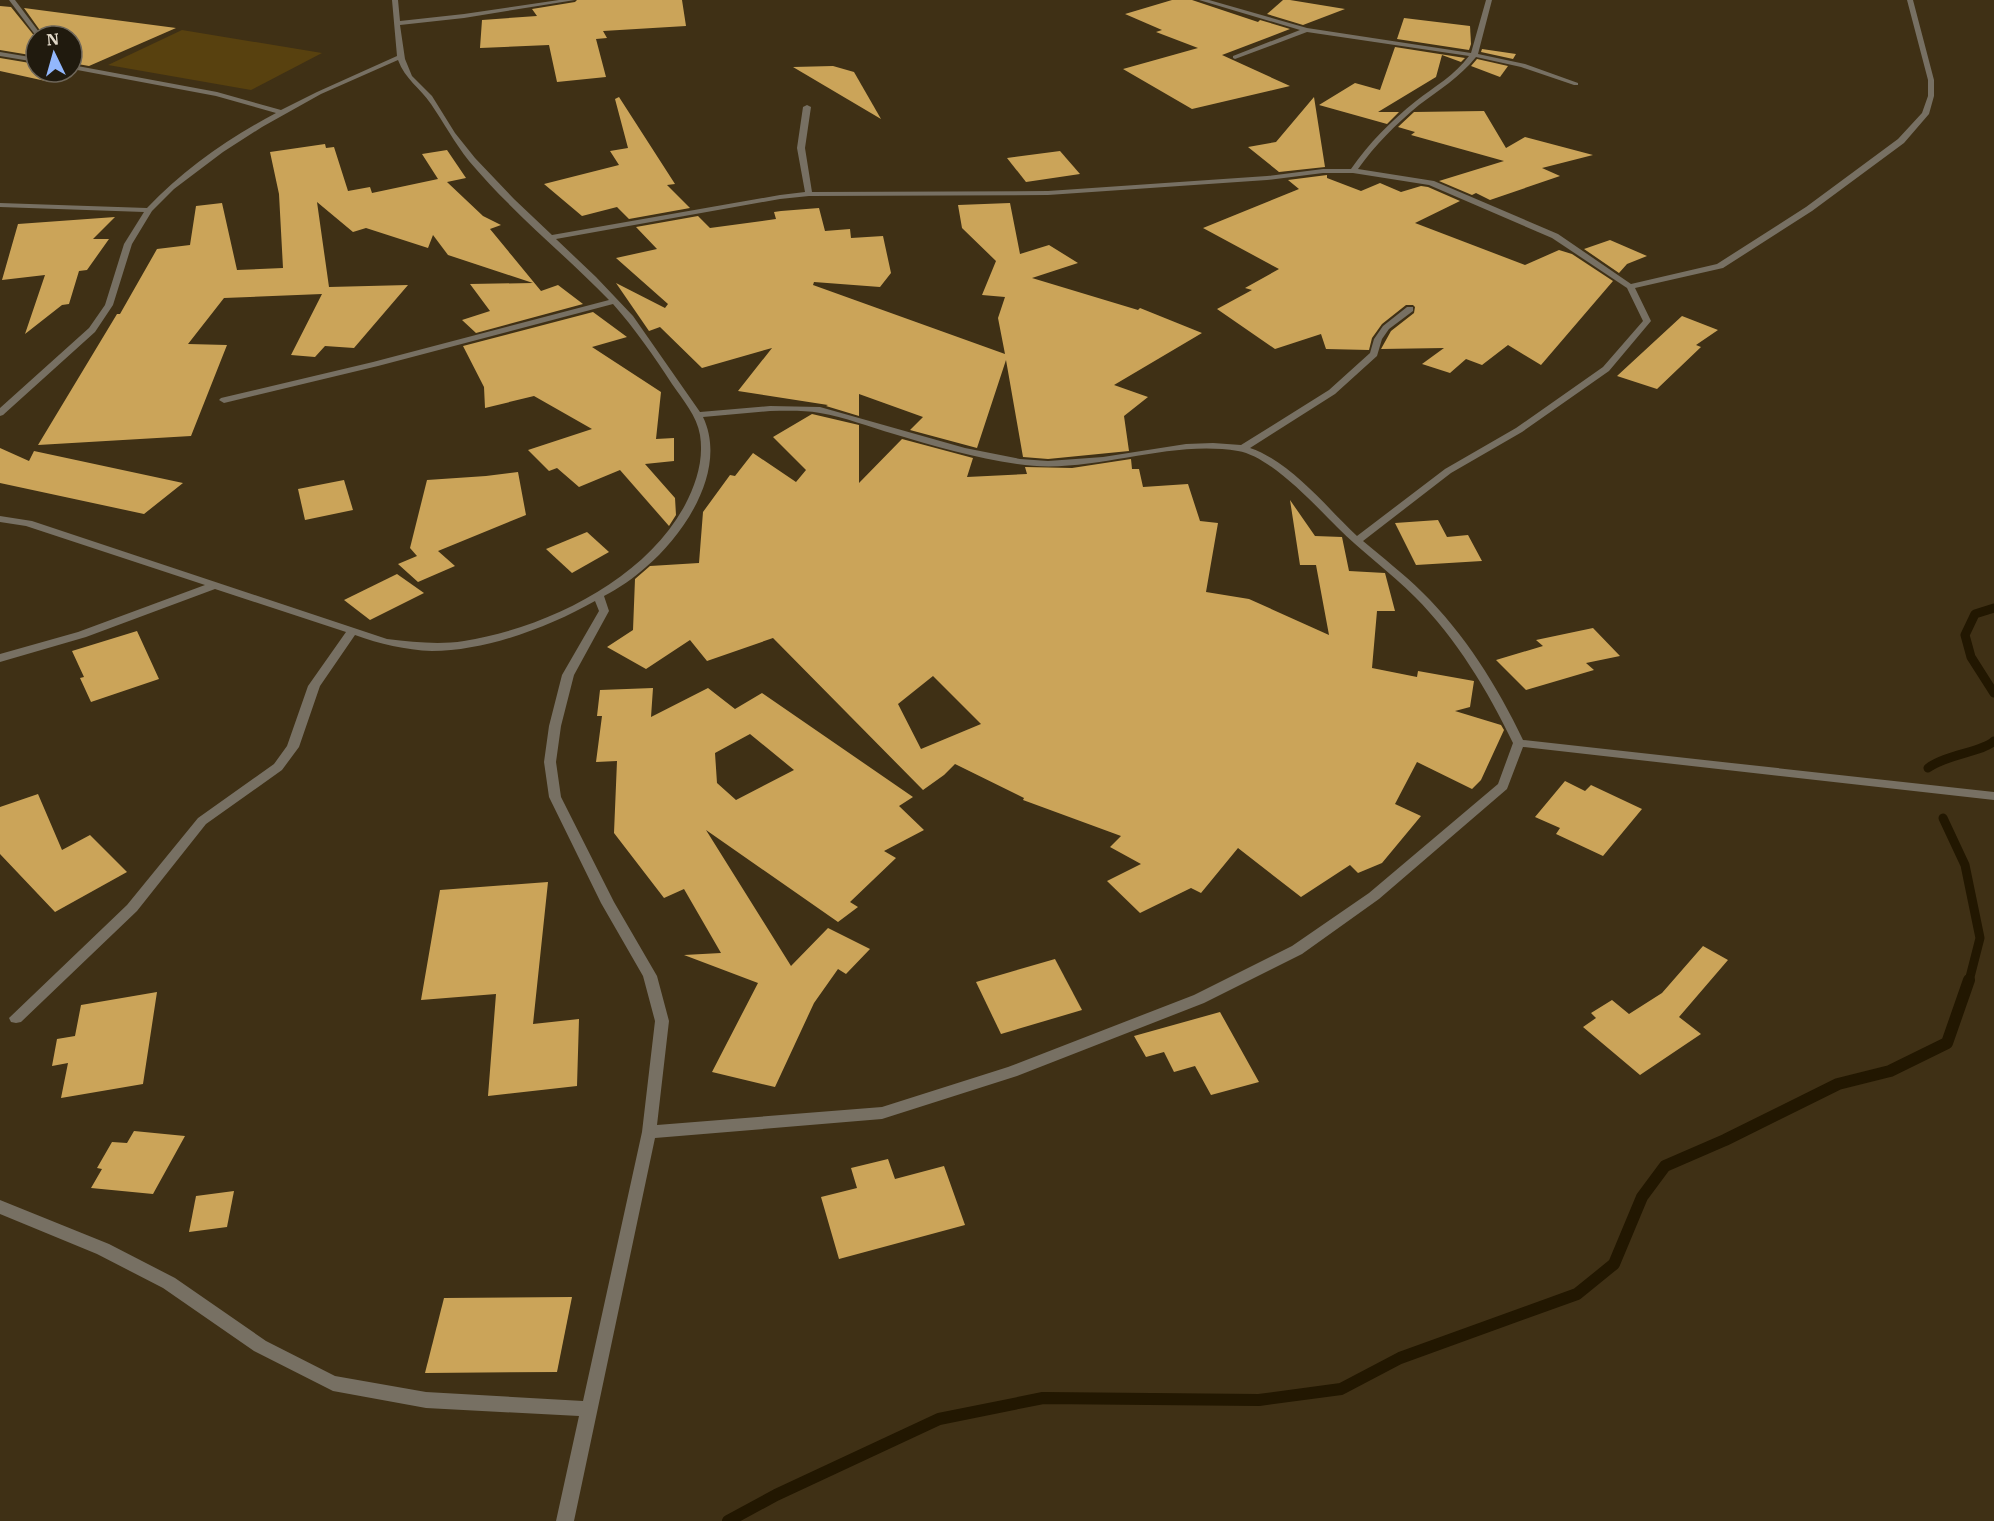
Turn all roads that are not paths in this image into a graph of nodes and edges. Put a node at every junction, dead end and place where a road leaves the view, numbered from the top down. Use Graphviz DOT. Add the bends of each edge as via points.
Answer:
graph roads {
  1 [pos="12,0"];
  2 [pos="395,0"];
  3 [pos="572,0"];
  4 [pos="1202,0"];
  5 [pos="1489,0"];
  6 [pos="1910,0"];
  7 [pos="398,23"];
  8 [pos="30,24"];
  9 [pos="1306,30"];
  10 [pos="0,54"];
  11 [pos="1474,55"];
  12 [pos="400,57"];
  13 [pos="1235,57"];
  14 [pos="24,58"];
  15 [pos="84,68"];
  16 [pos="1576,84"];
  17 [pos="807,107"];
  18 [pos="282,113"];
  19 [pos="1353,171"];
  20 [pos="809,194"];
  21 [pos="0,205"];
  22 [pos="149,210"];
  23 [pos="550,238"];
  24 [pos="1630,287"];
  25 [pos="614,301"];
  26 [pos="1410,309"];
  27 [pos="224,400"];
  28 [pos="2,409"];
  29 [pos="698,415"];
  30 [pos="1243,448"];
  31 [pos="0,519"];
  32 [pos="1357,541"];
  33 [pos="216,585"];
  34 [pos="599,596"];
  35 [pos="354,630"];
  36 [pos="0,658"];
  37 [pos="1519,743"];
  38 [pos="1994,796"];
  39 [pos="16,1018"];
  40 [pos="649,1132"];
  41 [pos="0,1207"];
  42 [pos="588,1409"];
  43 [pos="566,1521"];
  1 -- 8 [label="street"];
  2 -- 7 [label="street"];
  3 -- 7 [label="street"];
  4 -- 9 [label="street"];
  5 -- 11 [label="street"];
  6 -- 24 [label="street" via="1931,80 1931,96 1925,114 1901,141 1809,209 1720,266"];
  7 -- 12 [label="street"];
  9 -- 11 [label="street"];
  9 -- 13 [label="street"];
  10 -- 14 [label="street"];
  11 -- 16 [label="street" via="1523,65"];
  11 -- 19 [label="street" via="1462,70 1396,121"];
  12 -- 18 [label="street"];
  12 -- 23 [label="street" via="409,77 432,99 454,137"];
  15 -- 18 [label="street" via="217,94"];
  17 -- 20 [label="street" via="801,148"];
  18 -- 22 [label="street" via="220,150 171,187"];
  19 -- 20 [label="street" via="1048,193"];
  19 -- 24 [label="street" via="1431,183 1484,204 1555,236"];
  20 -- 23 [label="street"];
  21 -- 22 [label="street"];
  22 -- 28 [label="street" via="128,244 109,305 92,330"];
  23 -- 25 [label="street"];
  24 -- 32 [label="street" via="1647,321 1606,369 1519,430 1448,471"];
  25 -- 27 [label="street"];
  25 -- 29 [label="street"];
  26 -- 30 [label="street" via="1382,330 1375,341 1374,354 1332,392"];
  29 -- 30 [label="street" via="816,409 993,458 1027,463 1106,461 1189,445"];
  29 -- 34 [label="street" via="705,436 706,462 699,489 674,530 645,565"];
  30 -- 32 [label="street" via="1296,483"];
  31 -- 33 [label="street" via="28,523"];
  32 -- 37 [label="street" via="1435,612 1504,711"];
  33 -- 35 [label="street"];
  33 -- 36 [label="street" via="111,624"];
  34 -- 35 [label="street" via="548,620 485,641 437,647 386,642"];
  34 -- 40 [label="street" via="604,610 568,675 550,762 555,796 608,903 650,976 662,1021"];
  35 -- 39 [label="street" via="314,686 293,747 278,767 202,821 132,908"];
  37 -- 38 [label="street"];
  37 -- 40 [label="street" via="1503,786 1374,896 1297,950 1200,999 1012,1072 882,1113"];
  40 -- 42 [label="street"];
  41 -- 42 [label="street" via="104,1249 169,1283 260,1346 333,1383 426,1400"];
  42 -- 43 [label="street"];
}
